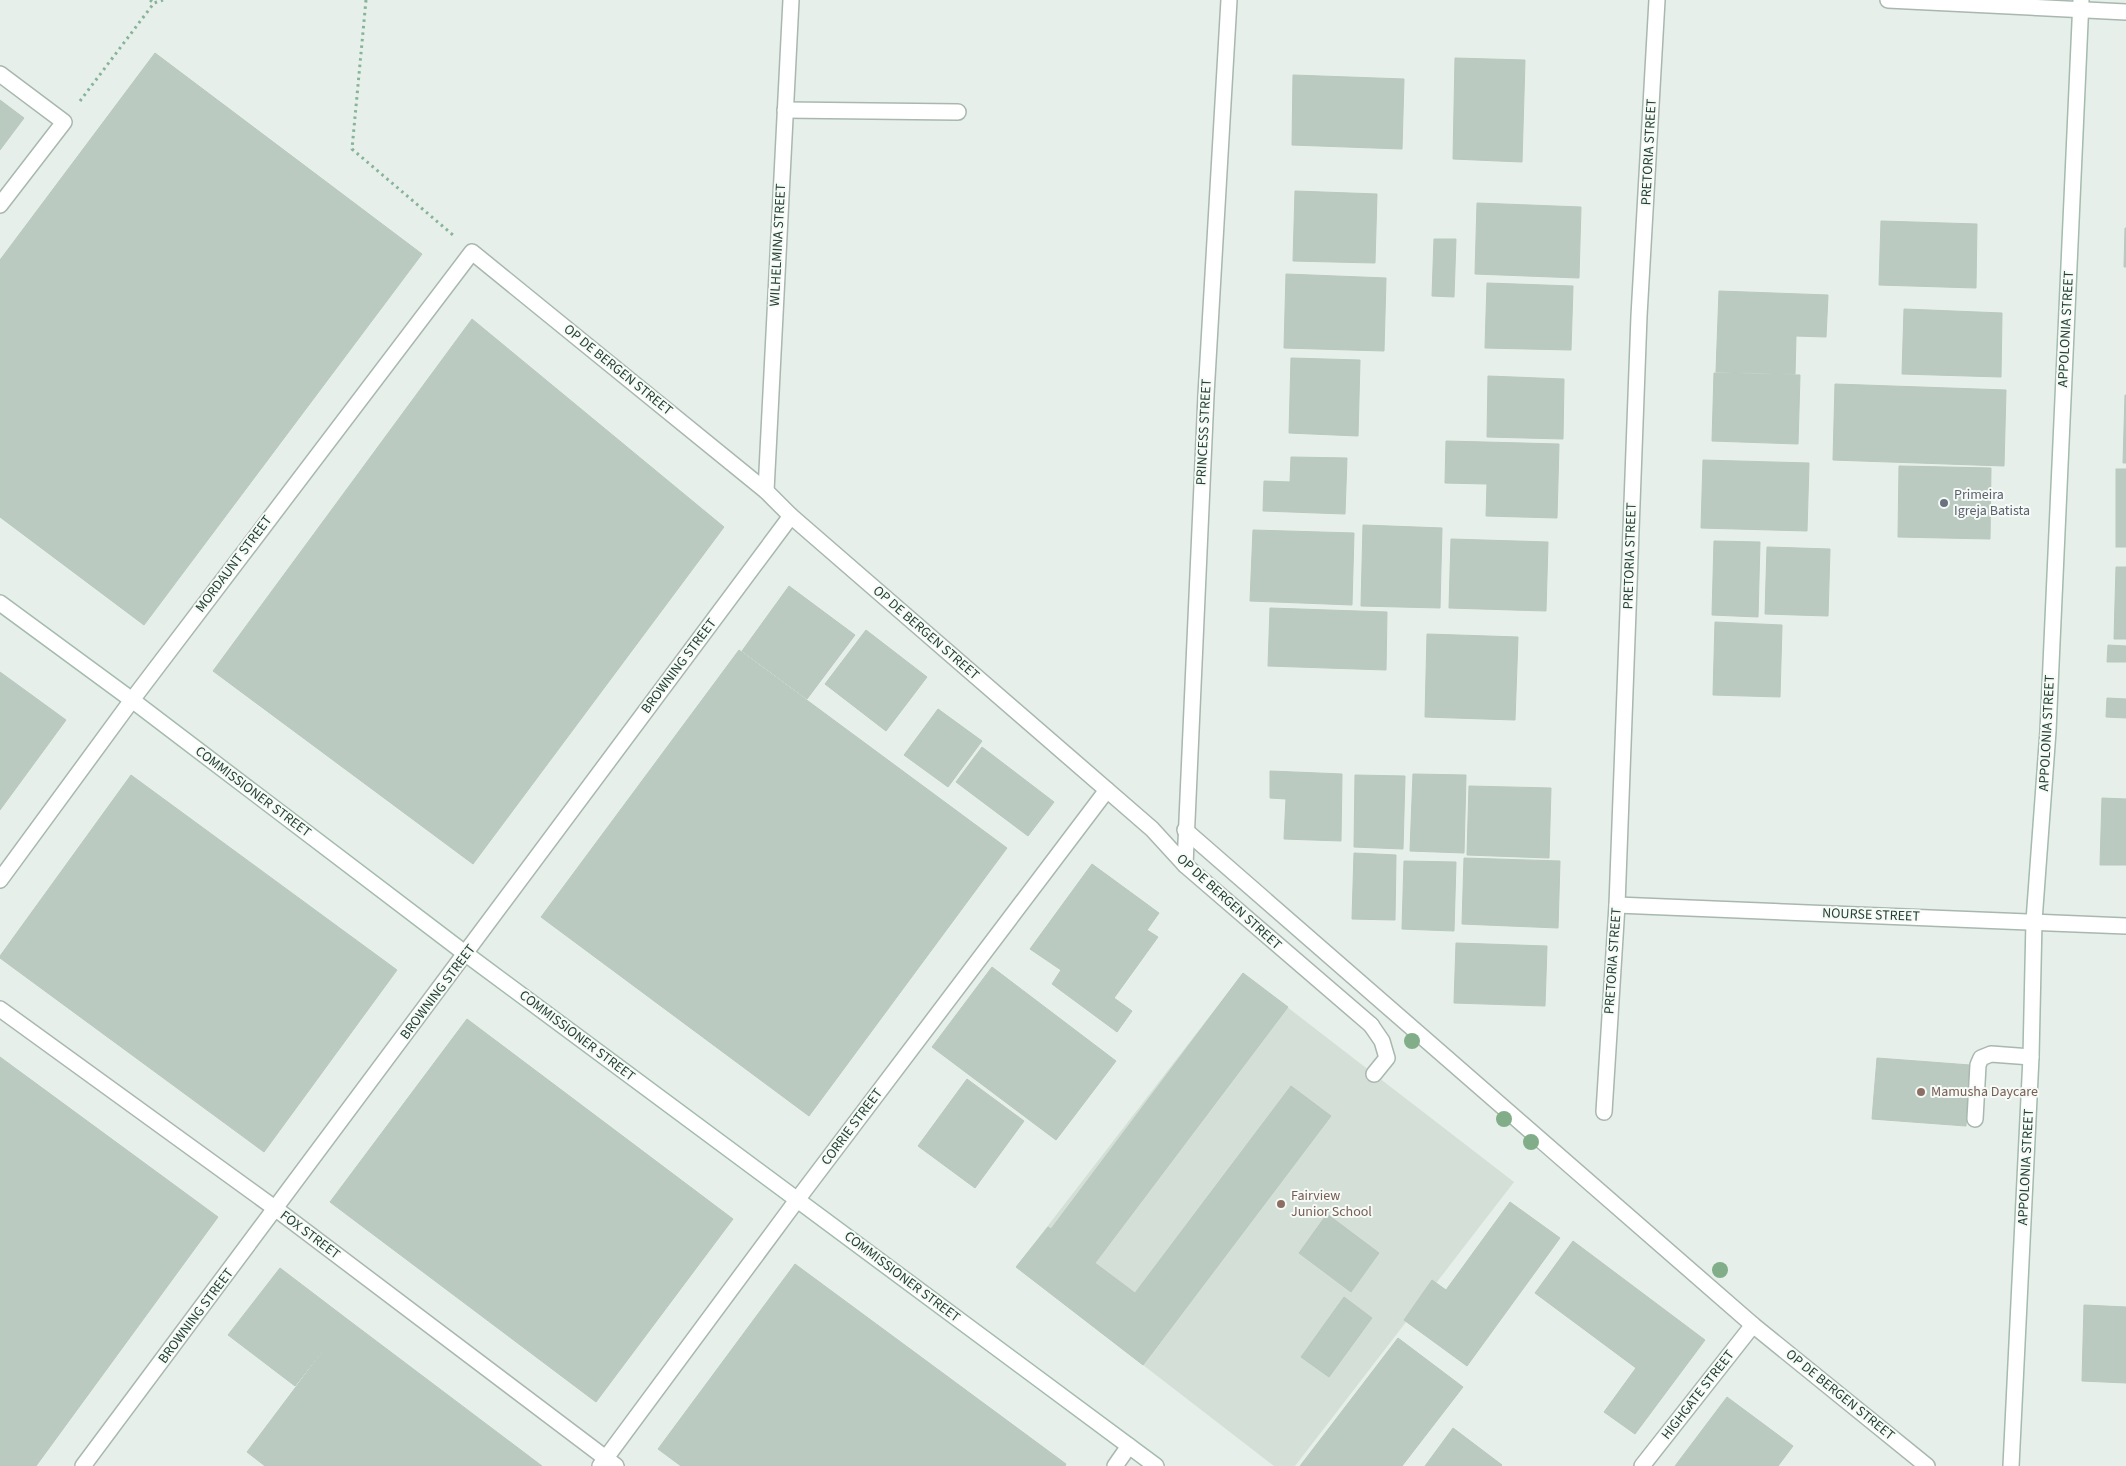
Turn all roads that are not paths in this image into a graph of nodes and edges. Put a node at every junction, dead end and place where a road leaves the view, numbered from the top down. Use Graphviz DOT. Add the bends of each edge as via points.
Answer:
graph roads {
  1 [pos="790,0"];
  2 [pos="1229,0"];
  3 [pos="1657,0"];
  4 [pos="1888,0"];
  5 [pos="2081,5"];
  6 [pos="2126,12"];
  7 [pos="0,74"];
  8 [pos="785,110"];
  9 [pos="958,112"];
  10 [pos="0,205"];
  11 [pos="472,252"];
  12 [pos="766,491"];
  13 [pos="791,516"];
  14 [pos="0,603"];
  15 [pos="132,700"];
  16 [pos="1107,790"];
  17 [pos="1185,830"];
  18 [pos="1185,865"];
  19 [pos="0,880"];
  20 [pos="1617,905"];
  21 [pos="2034,921"];
  22 [pos="2126,926"];
  23 [pos="466,954"];
  24 [pos="0,1010"];
  25 [pos="2031,1057"];
  26 [pos="1374,1074"];
  27 [pos="1604,1112"];
  28 [pos="1975,1120"];
  29 [pos="797,1200"];
  30 [pos="276,1209"];
  31 [pos="1754,1325"];
  32 [pos="1129,1446"];
  33 [pos="607,1464"];
  34 [pos="83,1466"];
  35 [pos="1114,1466"];
  36 [pos="1156,1466"];
  37 [pos="1642,1466"];
  38 [pos="1927,1466"];
  39 [pos="2011,1466"];
  1 -- 8 [label="street, WILHELMINA STREET"];
  2 -- 17 [label="street, PRINCESS STREET" via="1206,385"];
  3 -- 20 [label="street, PRETORIA STREET" via="1639,316"];
  4 -- 5 [label="street"];
  5 -- 6 [label="street"];
  5 -- 21 [label="street, APPOLONIA STREET" via="2048,732"];
  7 -- 10 [label="street" via="64,122"];
  8 -- 9 [label="street"];
  8 -- 12 [label="street, WILHELMINA STREET"];
  11 -- 12 [label="street, OP DE BERGEN STREET"];
  11 -- 15 [label="street, MORDAUNT STREET"];
  12 -- 13 [label="street, OP DE BERGEN STREET"];
  13 -- 16 [label="street, OP DE BERGEN STREET"];
  13 -- 23 [label="street, BROWNING STREET"];
  14 -- 15 [label="street, COMMISSIONER STREET"];
  15 -- 19 [label="street, MORDAUNT STREET"];
  15 -- 23 [label="street, COMMISSIONER STREET"];
  16 -- 18 [label="street, OP DE BERGEN STREET" via="1152,829"];
  16 -- 29 [label="street, CORRIE STREET"];
  17 -- 18 [label="street, PRINCESS STREET"];
  17 -- 31 [label="street, OP DE BERGEN STREET"];
  18 -- 26 [label="street, OP DE BERGEN STREET" via="1371,1025 1382,1041 1387,1058"];
  20 -- 21 [label="street, NOURSE STREET"];
  20 -- 27 [label="street, PRETORIA STREET"];
  21 -- 22 [label="street, NOURSE STREET"];
  21 -- 25 [label="street, APPOLONIA STREET"];
  23 -- 29 [label="street, COMMISSIONER STREET"];
  23 -- 30 [label="street, BROWNING STREET"];
  24 -- 30 [label="street, FOX STREET"];
  25 -- 28 [label="street" via="1991,1054 1981,1058"];
  25 -- 39 [label="street, APPOLONIA STREET"];
  29 -- 32 [label="street, COMMISSIONER STREET"];
  29 -- 33 [label="street, CORRIE STREET"];
  30 -- 33 [label="street, FOX STREET"];
  30 -- 34 [label="street, BROWNING STREET"];
  31 -- 37 [label="street, HIGHGATE STREET"];
  31 -- 38 [label="street, OP DE BERGEN STREET"];
  32 -- 35 [label="street"];
  32 -- 36 [label="street, COMMISSIONER STREET"];
}
